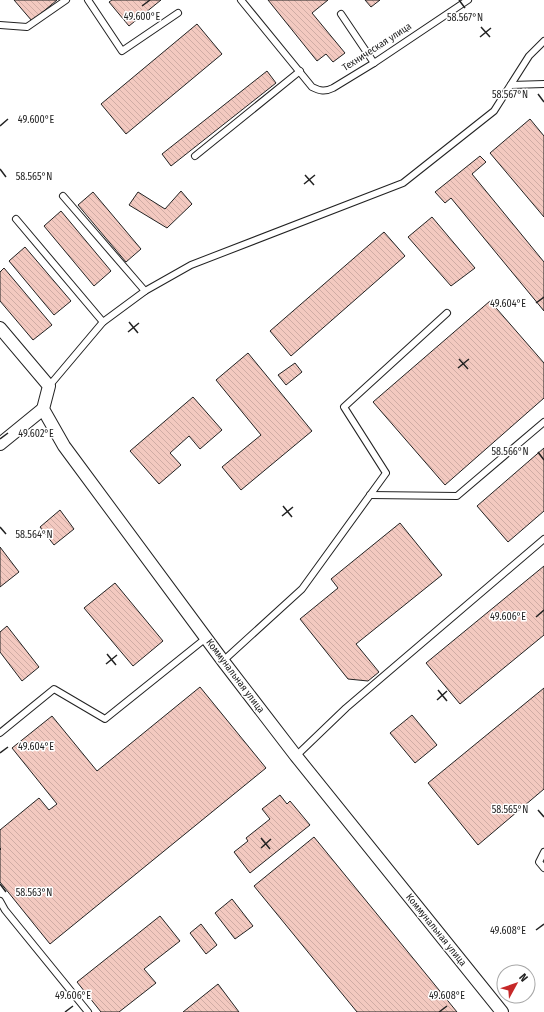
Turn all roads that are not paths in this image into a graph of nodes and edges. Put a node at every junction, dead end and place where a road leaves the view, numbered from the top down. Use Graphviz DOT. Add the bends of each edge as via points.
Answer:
graph roads {
  1 [pos="66,0"];
  2 [pos="88,0"];
  3 [pos="241,0"];
  4 [pos="468,0"];
  5 [pos="178,13"];
  6 [pos="341,14"];
  7 [pos="0,25"];
  8 [pos="544,41"];
  9 [pos="374,63"];
  10 [pos="300,71"];
  11 [pos="544,84"];
  12 [pos="511,85"];
  13 [pos="195,156"];
  14 [pos="63,196"];
  15 [pos="16,218"];
  16 [pos="144,292"];
  17 [pos="447,313"];
  18 [pos="103,322"];
  19 [pos="0,328"];
  20 [pos="49,386"];
  21 [pos="43,409"];
  22 [pos="544,422"];
  23 [pos="0,444"];
  24 [pos="370,495"];
  25 [pos="544,539"];
  26 [pos="206,638"];
  27 [pos="223,661"];
  28 [pos="0,733"];
  29 [pos="296,756"];
  30 [pos="544,852"];
  31 [pos="544,868"];
  32 [pos="0,901"];
  33 [pos="88,1012"];
  34 [pos="502,1012"];
  1 -- 7 [label="lane" via="27,27"];
  2 -- 5 [label="lane" via="122,51"];
  3 -- 10 [label="lane, Техническая улица"];
  4 -- 9 [label="lane, Техническая улица"];
  6 -- 9 [label="lane"];
  8 -- 12 [label="lane" via="529,56"];
  9 -- 10 [label="lane, Техническая улица" via="328,91 312,87"];
  10 -- 13 [label="lane"];
  11 -- 12 [label="lane"];
  12 -- 16 [label="lane" via="494,111 403,183 191,265"];
  14 -- 16 [label="lane"];
  15 -- 18 [label="lane"];
  16 -- 18 [label="lane"];
  17 -- 24 [label="lane" via="344,407 386,473"];
  18 -- 20 [label="lane"];
  19 -- 20 [label="street"];
  20 -- 21 [label="street"];
  21 -- 23 [label="street"];
  21 -- 26 [label="street, Коммунальная улица" via="64,446"];
  22 -- 24 [label="lane" via="457,496"];
  24 -- 27 [label="lane" via="302,589"];
  25 -- 29 [label="lane" via="346,708"];
  26 -- 27 [label="street, Коммунальная улица"];
  26 -- 28 [label="lane" via="105,719 54,689"];
  27 -- 29 [label="street, Коммунальная улица"];
  29 -- 34 [label="street, Коммунальная улица"];
  30 -- 31 [label="lane" via="539,862"];
  32 -- 33 [label="lane"];
}
